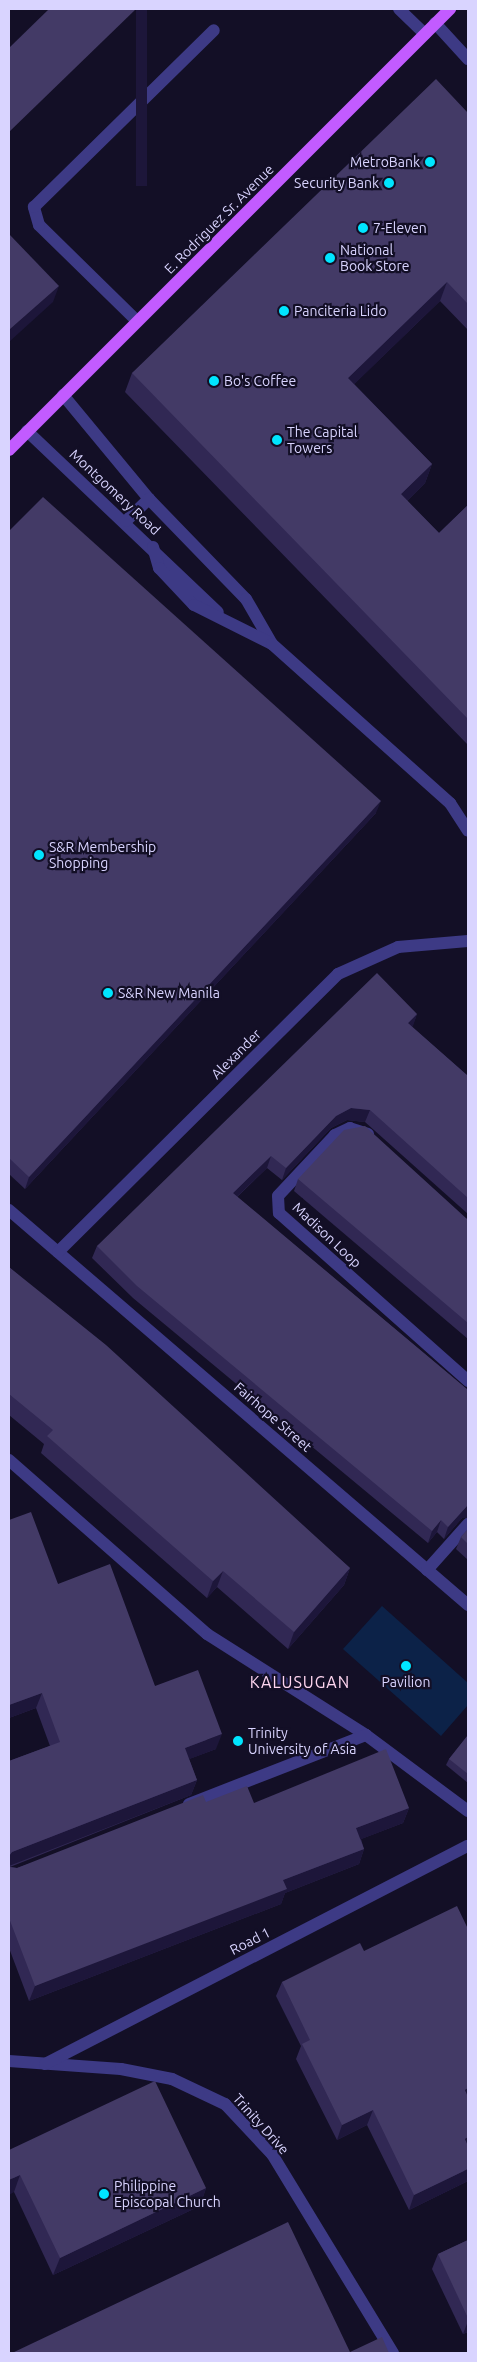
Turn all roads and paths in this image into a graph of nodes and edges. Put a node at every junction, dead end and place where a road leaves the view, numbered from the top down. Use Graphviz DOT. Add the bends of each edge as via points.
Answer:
graph roads {
  1 [pos="400,9"];
  2 [pos="450,9"];
  3 [pos="436,23"];
  4 [pos="214,30"];
  5 [pos="425,34"];
  6 [pos="468,59"];
  7 [pos="137,321"];
  8 [pos="63,396"];
  9 [pos="27,431"];
  10 [pos="9,450"];
  11 [pos="149,499"];
  12 [pos="126,522"];
  13 [pos="272,644"];
  14 [pos="468,831"];
  15 [pos="468,941"];
  16 [pos="378,1143"];
  17 [pos="9,1210"];
  18 [pos="58,1252"];
  19 [pos="468,1381"];
  20 [pos="9,1460"];
  21 [pos="468,1524"];
  22 [pos="427,1570"];
  23 [pos="468,1605"];
  24 [pos="366,1735"];
  25 [pos="174,1810"];
  26 [pos="468,1811"];
  27 [pos="468,1846"];
  28 [pos="9,2062"];
  29 [pos="45,2064"];
  30 [pos="393,2353"];
  1 -- 5 [label="street"];
  2 -- 3 [label="main road, E. Rodriguez Sr. Avenue"];
  3 -- 5 [label="main road, E. Rodriguez Sr. Avenue"];
  3 -- 6 [label="street"];
  4 -- 7 [label="street" via="34,207 40,225"];
  5 -- 7 [label="main road, E. Rodriguez Sr. Avenue"];
  7 -- 8 [label="main road, E. Rodriguez Sr. Avenue"];
  8 -- 9 [label="main road, E. Rodriguez Sr. Avenue"];
  8 -- 11 [label="street, Montgomery Road"];
  9 -- 10 [label="main road, E. Rodriguez Sr. Avenue"];
  9 -- 12 [label="street, Montgomery Road"];
  11 -- 12 [label="street"];
  11 -- 13 [label="street, Montgomery Road" via="246,600"];
  12 -- 13 [label="street, Montgomery Road" via="153,547 159,568 194,605"];
  13 -- 14 [label="street, Montgomery Road" via="450,803"];
  15 -- 18 [label="street, Alexander" via="398,947 338,974"];
  16 -- 19 [label="street, Madison Loop" via="364,1130 350,1128 335,1135 278,1196 279,1213"];
  17 -- 18 [label="street, Fairhope Street"];
  18 -- 22 [label="street, Fairhope Street"];
  20 -- 24 [label="street" via="208,1634"];
  21 -- 22 [label="street"];
  22 -- 23 [label="street, Fairhope Street"];
  24 -- 25 [label="street"];
  24 -- 26 [label="street"];
  27 -- 29 [label="street, Road 1"];
  28 -- 29 [label="street, Trinity Drive"];
  29 -- 30 [label="street, Trinity Drive" via="121,2069 172,2079 225,2104 272,2154"];
}
